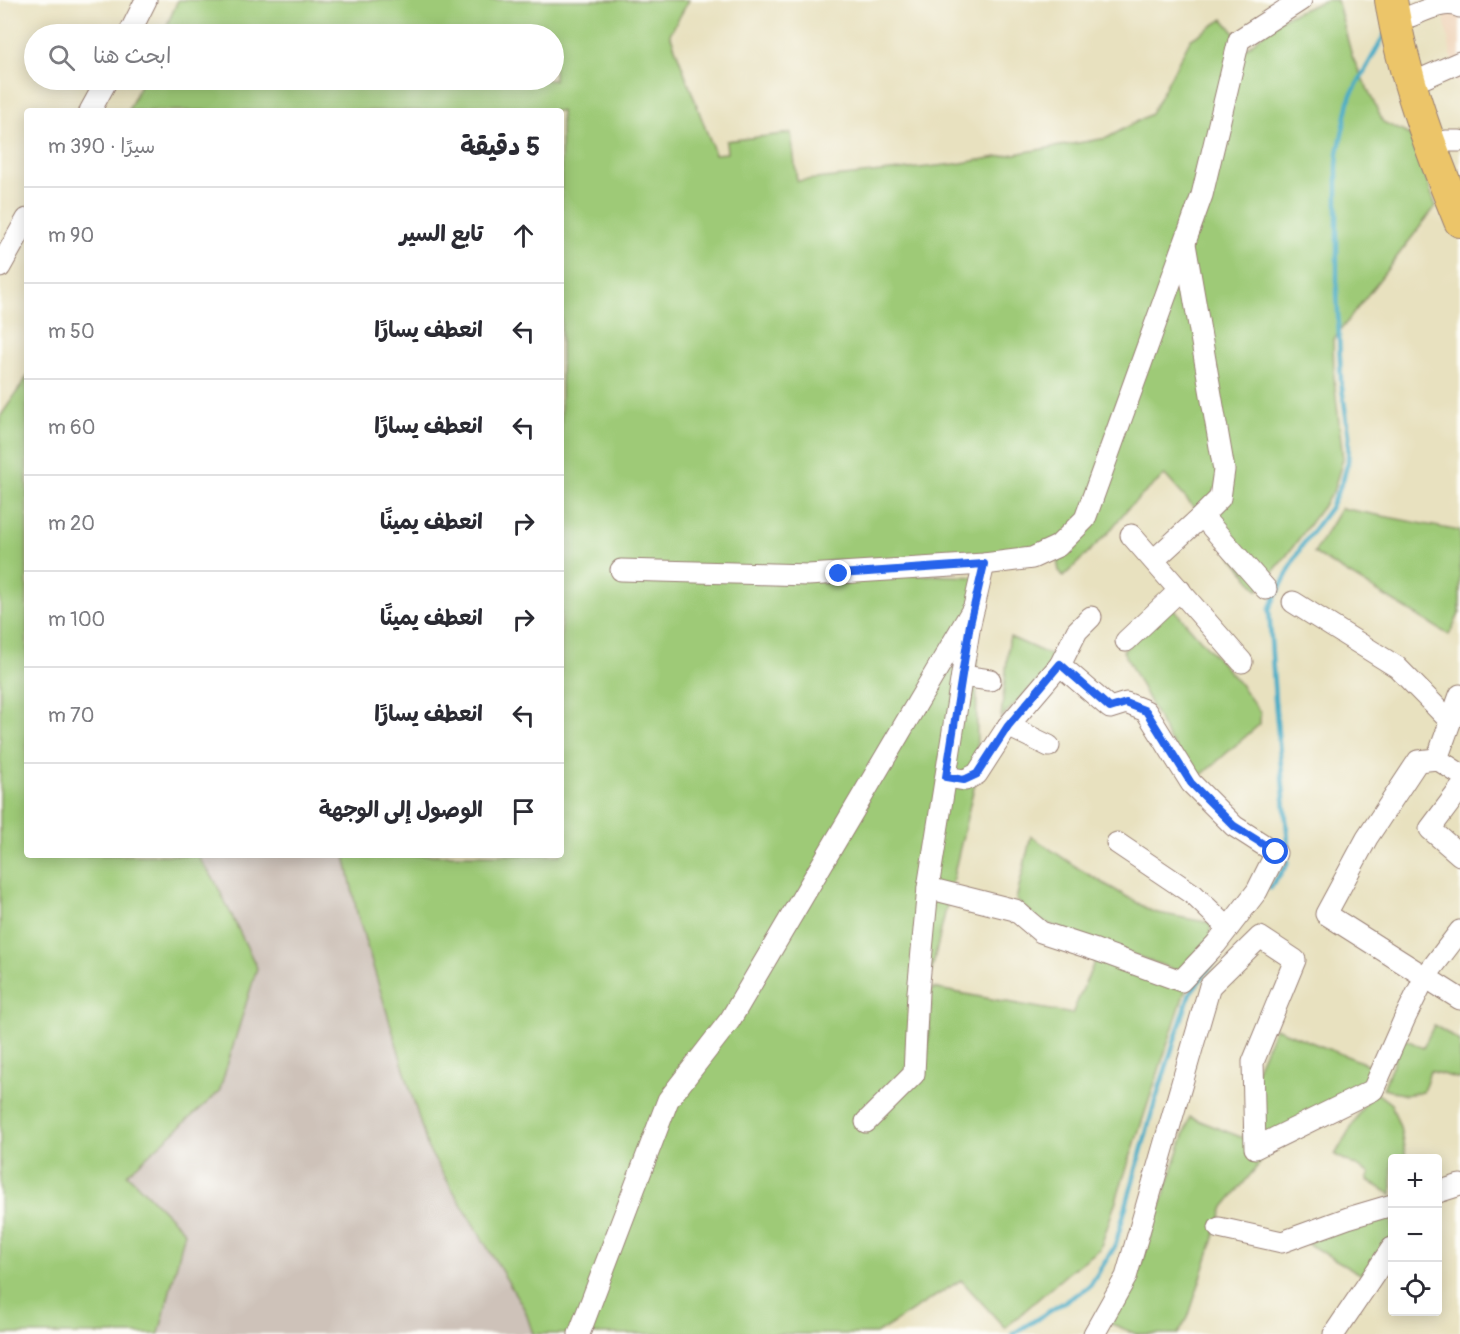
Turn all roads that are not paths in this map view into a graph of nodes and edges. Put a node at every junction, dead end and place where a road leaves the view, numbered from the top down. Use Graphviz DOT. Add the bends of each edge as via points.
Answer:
graph roads {
  1 [pos="146,0"];
  2 [pos="1301,0"];
  3 [pos="1460,7"];
  4 [pos="1404,11"];
  5 [pos="134,24"];
  6 [pos="1460,62"];
  7 [pos="1426,77"];
  8 [pos="102,90"];
  9 [pos="92,108"];
  10 [pos="1453,141"];
  11 [pos="1460,179"];
  12 [pos="1460,222"];
  13 [pos="24,224"];
  14 [pos="1184,244"];
  15 [pos="0,267"];
  16 [pos="1202,516"];
  17 [pos="1131,535"];
  18 [pos="1154,560"];
  19 [pos="984,564"];
  20 [pos="621,570"];
  21 [pos="1266,589"];
  22 [pos="1180,590"];
  23 [pos="1293,602"];
  24 [pos="974,607"];
  25 [pos="1091,617"];
  26 [pos="1125,641"];
  27 [pos="1242,662"];
  28 [pos="1060,664"];
  29 [pos="962,676"];
  30 [pos="990,680"];
  31 [pos="1460,695"];
  32 [pos="1450,721"];
  33 [pos="1008,726"];
  34 [pos="1048,746"];
  35 [pos="1437,759"];
  36 [pos="1460,774"];
  37 [pos="946,777"];
  38 [pos="1460,789"];
  39 [pos="1117,843"];
  40 [pos="1460,855"];
  41 [pos="928,888"];
  42 [pos="1228,928"];
  43 [pos="1460,931"];
  44 [pos="1425,977"];
  45 [pos="1460,999"];
  46 [pos="866,1122"];
  47 [pos="1460,1185"];
  48 [pos="1442,1190"];
  49 [pos="1388,1206"];
  50 [pos="1219,1228"];
  51 [pos="1388,1254"];
  52 [pos="579,1334"];
  53 [pos="1094,1334"];
  54 [pos="1335,1334"];
  1 -- 5 [label="street"];
  2 -- 14 [label="street" via="1239,40 1202,195"];
  3 -- 4 [label="street" via="1448,2"];
  4 -- 7 [label="highway"];
  4 -- 12 [label="highway" via="1409,78"];
  6 -- 7 [label="street"];
  7 -- 10 [label="highway"];
  8 -- 9 [label="street"];
  10 -- 11 [label="highway"];
  13 -- 15 [label="street"];
  14 -- 16 [label="street" via="1224,470 1220,498"];
  14 -- 19 [label="street" via="1084,519 1058,546 1032,558"];
  16 -- 18 [label="street"];
  16 -- 21 [label="street"];
  17 -- 18 [label="street"];
  18 -- 22 [label="street"];
  19 -- 20 [label="street" via="808,575"];
  19 -- 24 [label="street"];
  22 -- 26 [label="street"];
  22 -- 27 [label="street"];
  23 -- 32 [label="street" via="1397,667"];
  24 -- 29 [label="street"];
  24 -- 52 [label="street" via="730,1020 668,1100"];
  25 -- 28 [label="street" via="1077,631"];
  28 -- 33 [label="street"];
  28 -- 42 [label="street" via="1110,708 1126,703 1146,711 1191,783 1234,826 1276,852 1257,891"];
  29 -- 30 [label="street"];
  29 -- 37 [label="street"];
  31 -- 32 [label="street"];
  32 -- 35 [label="street"];
  33 -- 34 [label="street"];
  33 -- 37 [label="street" via="977,774 964,780"];
  35 -- 36 [label="street"];
  35 -- 44 [label="street" via="1418,761 1367,838 1326,914"];
  37 -- 41 [label="street"];
  38 -- 40 [label="street" via="1431,829"];
  39 -- 42 [label="street" via="1194,895"];
  41 -- 42 [label="street" via="1015,910 1041,933 1181,981"];
  41 -- 46 [label="street" via="914,1074"];
  43 -- 44 [label="street"];
  44 -- 45 [label="street"];
  44 -- 53 [label="street" via="1373,1090 1255,1148 1253,1062 1295,960 1260,936 1210,986 1125,1277"];
  47 -- 48 [label="street"];
  49 -- 50 [label="street" via="1282,1242"];
  51 -- 54 [label="street"];
}
